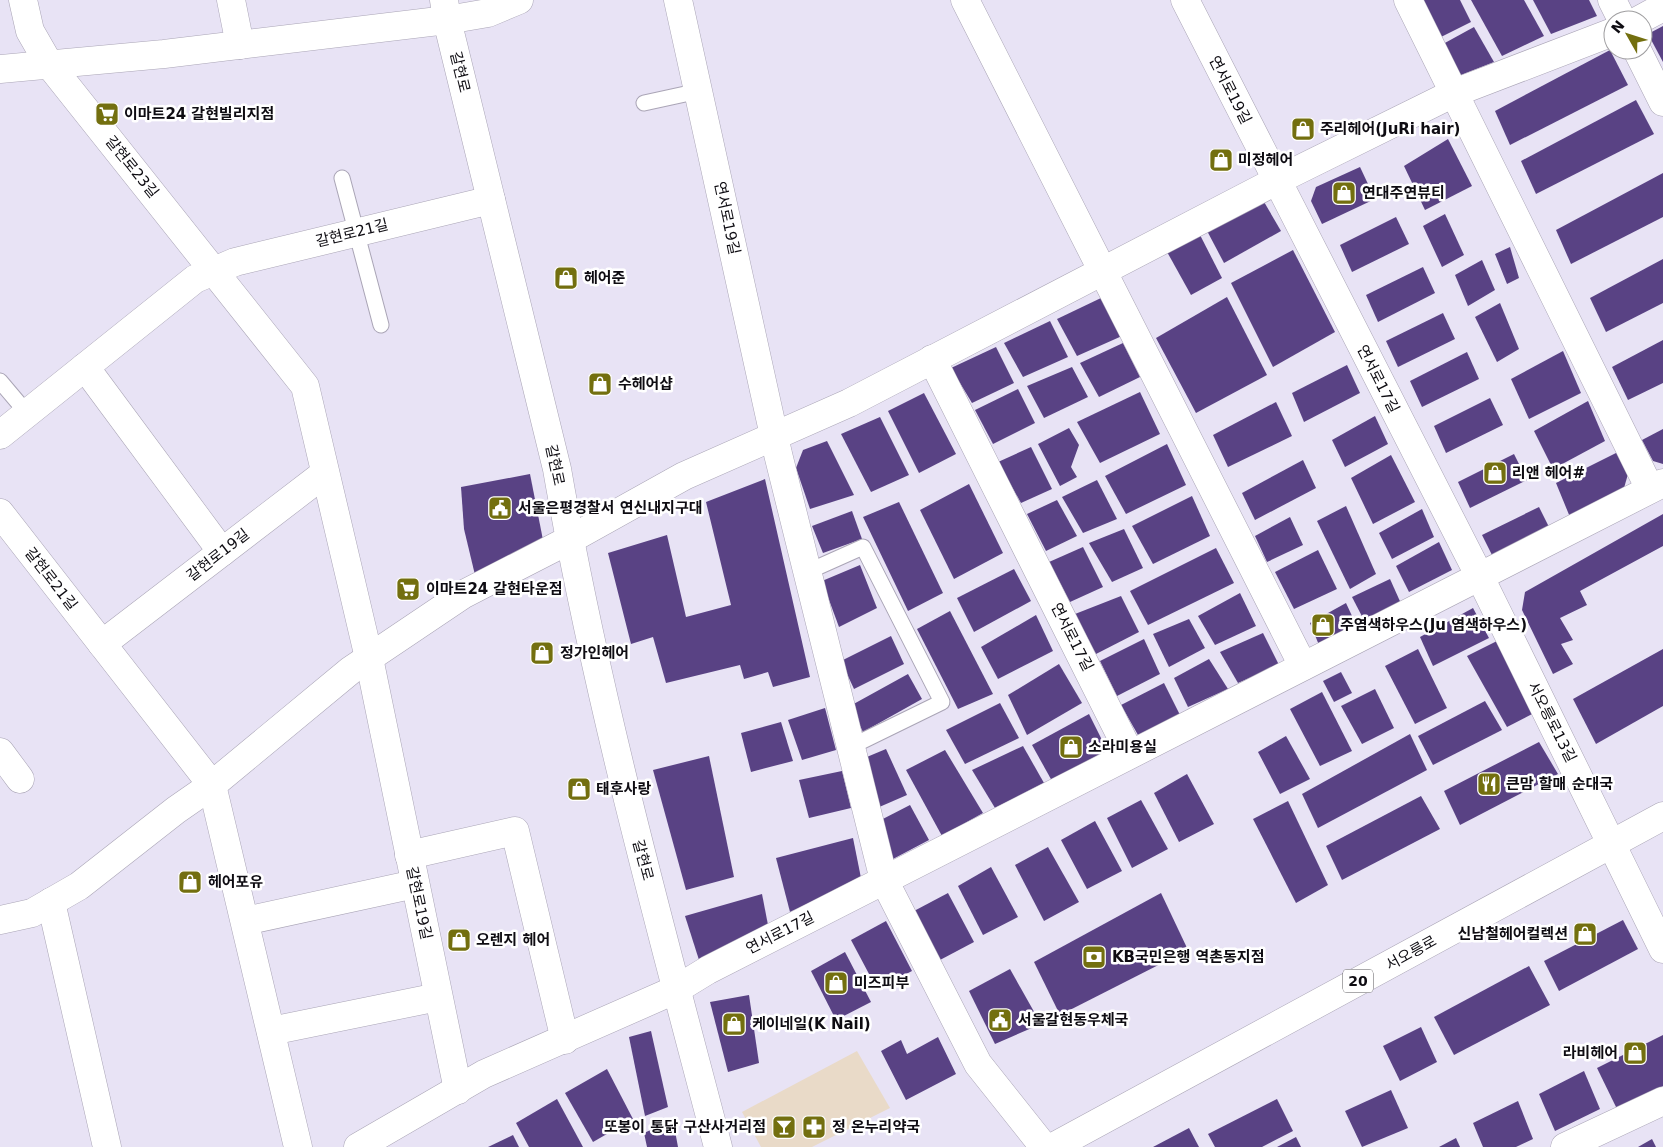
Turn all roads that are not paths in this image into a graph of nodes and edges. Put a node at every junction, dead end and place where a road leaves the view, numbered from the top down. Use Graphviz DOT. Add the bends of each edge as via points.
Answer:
graph roads {
  1 [pos="23,0"];
  2 [pos="231,0"];
  3 [pos="519,0"];
  4 [pos="678,0"];
  5 [pos="966,0"];
  6 [pos="1185,0"];
  7 [pos="1408,0"];
  8 [pos="445,10"];
  9 [pos="1603,36"];
  10 [pos="240,45"];
  11 [pos="1642,60"];
  12 [pos="49,64"];
  13 [pos="0,69"];
  14 [pos="699,91"];
  15 [pos="1454,93"];
  16 [pos="1663,102"];
  17 [pos="644,103"];
  18 [pos="342,178"];
  19 [pos="1276,181"];
  20 [pos="491,200"];
  21 [pos="355,232"];
  22 [pos="214,270"];
  23 [pos="1104,270"];
  24 [pos="381,325"];
  25 [pos="932,359"];
  26 [pos="85,367"];
  27 [pos="0,381"];
  28 [pos="27,413"];
  29 [pos="0,435"];
  30 [pos="775,436"];
  31 [pos="325,473"];
  32 [pos="1657,486"];
  33 [pos="0,514"];
  34 [pos="570,540"];
  35 [pos="222,552"];
  36 [pos="807,572"];
  37 [pos="1480,577"];
  38 [pos="102,644"];
  39 [pos="369,658"];
  40 [pos="1302,666"];
  41 [pos="850,747"];
  42 [pos="0,752"];
  43 [pos="1130,754"];
  44 [pos="20,779"];
  45 [pos="212,786"];
  46 [pos="1663,816"];
  47 [pos="1612,843"];
  48 [pos="409,855"];
  49 [pos="884,880"];
  50 [pos="415,884"];
  51 [pos="51,902"];
  52 [pos="0,920"];
  53 [pos="245,921"];
  54 [pos="1663,949"];
  55 [pos="677,990"];
  56 [pos="438,997"];
  57 [pos="271,1031"];
  58 [pos="565,1040"];
  59 [pos="458,1090"];
  60 [pos="1663,1101"];
  61 [pos="106,1147"];
  62 [pos="298,1147"];
  63 [pos="358,1147"];
  64 [pos="718,1147"];
  65 [pos="1044,1147"];
  66 [pos="1053,1147"];
  67 [pos="1565,1147"];
  1 -- 12 [label="street, 갈현로23길" via="30,30"];
  2 -- 10 [label="street"];
  3 -- 8 [label="street" via="488,13"];
  4 -- 14 [label="street, 연서로19길"];
  5 -- 23 [label="street"];
  6 -- 19 [label="street, 연서로19길"];
  7 -- 15 [label="street"];
  8 -- 10 [label="street"];
  8 -- 20 [label="street, 갈현로"];
  9 -- 15 [label="street"];
  10 -- 12 [label="street"];
  11 -- 16 [label="street"];
  12 -- 13 [label="street"];
  12 -- 22 [label="street, 갈현로23길"];
  14 -- 17 [label="lane"];
  14 -- 30 [label="street, 연서로19길"];
  15 -- 19 [label="street"];
  15 -- 32 [label="street, 연서로17길"];
  18 -- 21 [label="lane"];
  19 -- 23 [label="street"];
  19 -- 37 [label="street, 연서로17길"];
  20 -- 21 [label="street, 갈현로21길"];
  20 -- 34 [label="street, 갈현로" via="557,469"];
  21 -- 22 [label="street, 갈현로21길"];
  21 -- 24 [label="lane"];
  22 -- 26 [label="street, 갈현로21길" via="195,279"];
  22 -- 31 [label="street" via="305,386"];
  23 -- 25 [label="street"];
  23 -- 40 [label="street"];
  25 -- 30 [label="street" via="849,403"];
  25 -- 43 [label="street, 연서로17길"];
  26 -- 28 [label="street, 갈현로21길"];
  26 -- 35 [label="street"];
  27 -- 28 [label="lane"];
  28 -- 29 [label="street, 갈현로21길"];
  30 -- 34 [label="street" via="684,476"];
  30 -- 36 [label="street"];
  31 -- 35 [label="street, 갈현로19길"];
  31 -- 39 [label="street, 갈현로19길"];
  32 -- 37 [label="street, 연서로17길"];
  33 -- 38 [label="street, 갈현로21길"];
  34 -- 39 [label="street" via="464,594"];
  34 -- 55 [label="street, 갈현로" via="624,790"];
  35 -- 38 [label="street, 갈현로19길"];
  36 -- 41 [label="street"];
  36 -- 41 [label="lane" via="863,547 942,702"];
  37 -- 40 [label="street, 연서로17길"];
  37 -- 47 [label="street, 서오릉로13길"];
  38 -- 45 [label="street"];
  39 -- 45 [label="street"];
  39 -- 48 [label="street, 갈현로19길"];
  40 -- 43 [label="street, 연서로17길"];
  41 -- 49 [label="street"];
  42 -- 44 [label="street"];
  43 -- 49 [label="street, 연서로17길"];
  45 -- 51 [label="street" via="79,886"];
  45 -- 53 [label="street"];
  46 -- 47 [label="street, 서오릉로 / 20"];
  47 -- 54 [label="street, 서오릉로13길"];
  47 -- 66 [label="street, 서오릉로 / 20"];
  48 -- 50 [label="street, 갈현로19길"];
  48 -- 58 [label="street" via="515,831"];
  49 -- 55 [label="street, 연서로17길" via="708,970"];
  49 -- 65 [label="street" via="978,1064"];
  50 -- 53 [label="street"];
  50 -- 56 [label="street, 갈현로19길"];
  51 -- 52 [label="street" via="32,913"];
  51 -- 61 [label="street"];
  53 -- 57 [label="street"];
  55 -- 58 [label="street"];
  55 -- 64 [label="street, 갈현로"];
  56 -- 57 [label="street"];
  56 -- 59 [label="street, 갈현로19길"];
  57 -- 62 [label="street"];
  58 -- 59 [label="street" via="484,1074"];
  59 -- 63 [label="street"];
  60 -- 67 [label="street"];
}
